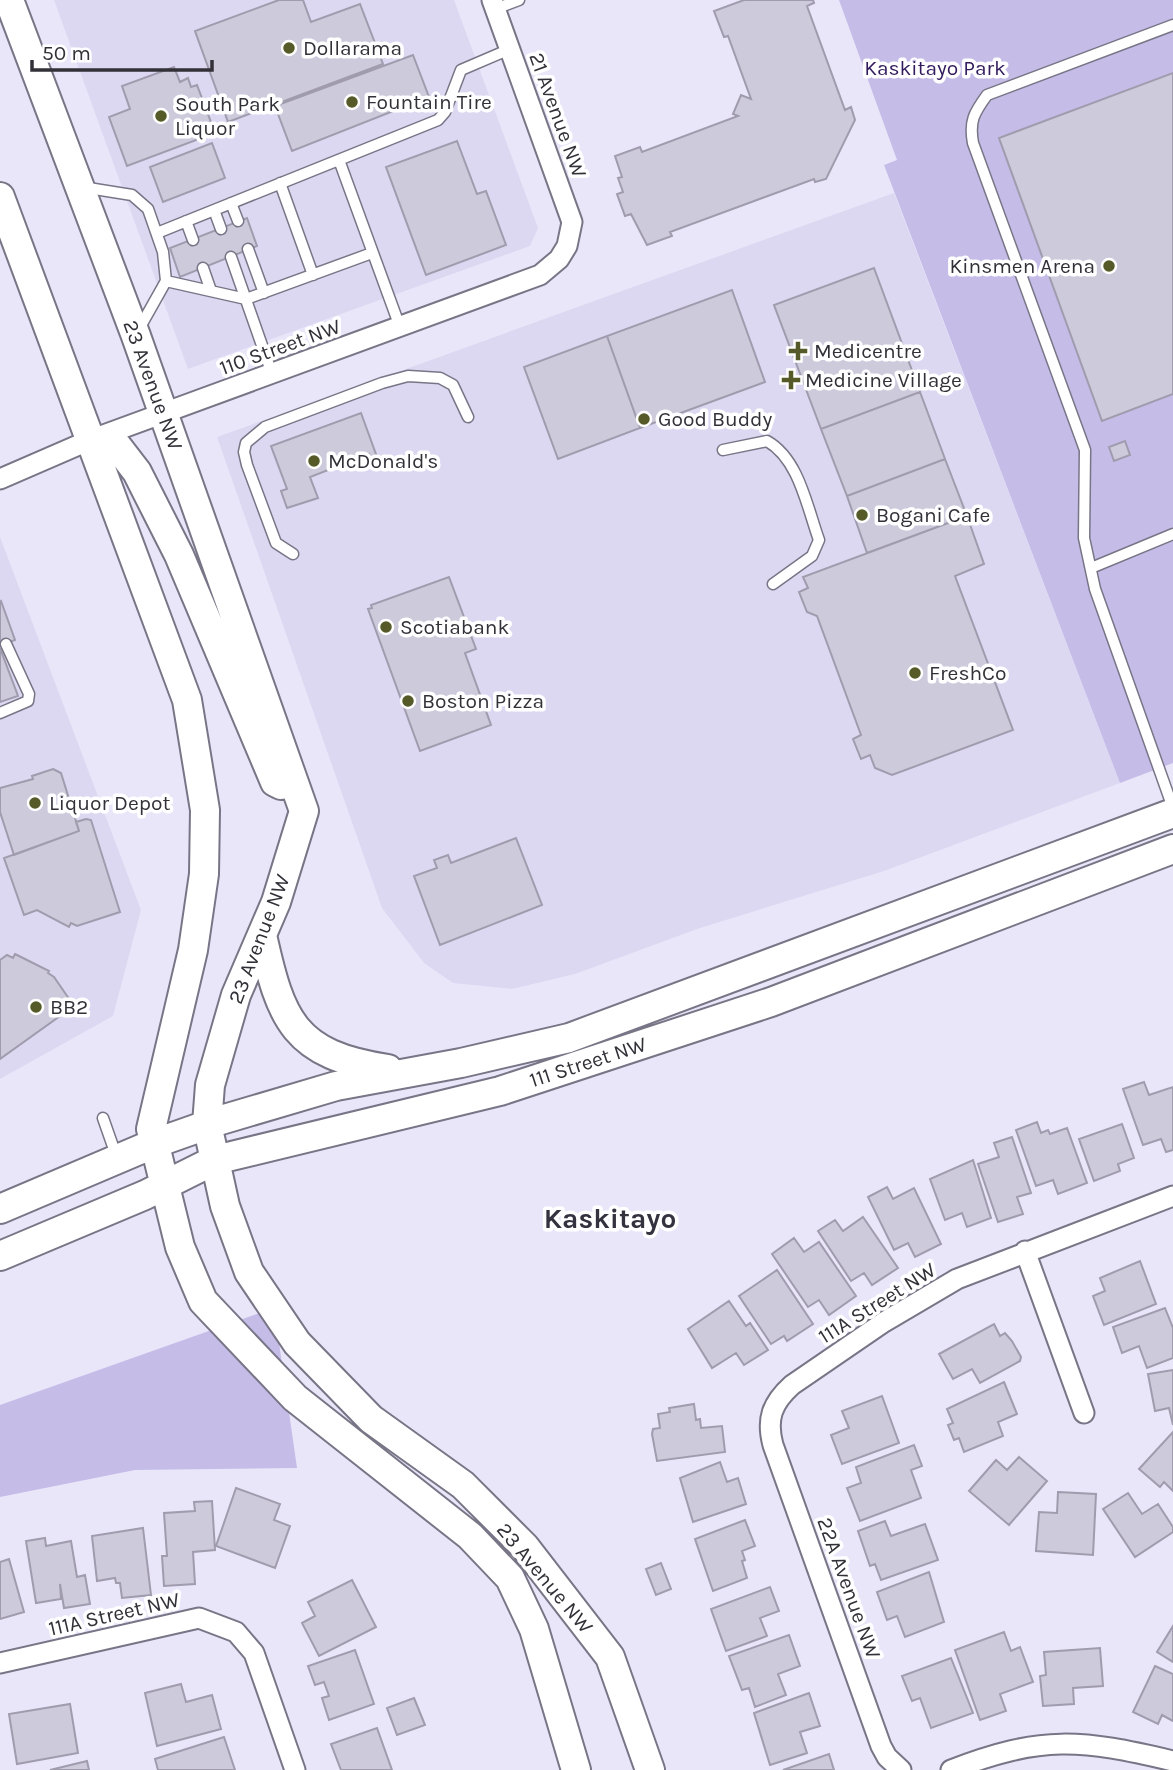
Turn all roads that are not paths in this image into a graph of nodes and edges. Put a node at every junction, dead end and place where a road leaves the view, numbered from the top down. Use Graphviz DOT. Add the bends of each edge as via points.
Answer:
graph roads {
  1 [pos="9,0"];
  2 [pos="519,0"];
  3 [pos="493,4"];
  4 [pos="1173,25"];
  5 [pos="510,49"];
  6 [pos="339,160"];
  7 [pos="280,183"];
  8 [pos="79,186"];
  9 [pos="0,197"];
  10 [pos="232,203"];
  11 [pos="214,210"];
  12 [pos="239,221"];
  13 [pos="186,222"];
  14 [pos="221,229"];
  15 [pos="157,233"];
  16 [pos="193,240"];
  17 [pos="567,246"];
  18 [pos="248,249"];
  19 [pos="372,253"];
  20 [pos="231,257"];
  21 [pos="203,268"];
  22 [pos="313,275"];
  23 [pos="166,281"];
  24 [pos="211,292"];
  25 [pos="264,293"];
  26 [pos="246,299"];
  27 [pos="400,327"];
  28 [pos="135,336"];
  29 [pos="272,374"];
  30 [pos="163,414"];
  31 [pos="468,417"];
  32 [pos="90,440"];
  33 [pos="723,450"];
  34 [pos="0,479"];
  35 [pos="1173,534"];
  36 [pos="293,554"];
  37 [pos="1091,568"];
  38 [pos="774,584"];
  39 [pos="6,644"];
  40 [pos="0,713"];
  41 [pos="297,791"];
  42 [pos="1173,810"];
  43 [pos="1173,849"];
  44 [pos="262,935"];
  45 [pos="405,1072"];
  46 [pos="103,1118"];
  47 [pos="207,1124"];
  48 [pos="153,1144"];
  49 [pos="118,1159"];
  50 [pos="215,1160"];
  51 [pos="164,1184"];
  52 [pos="1173,1196"];
  53 [pos="0,1209"];
  54 [pos="1025,1251"];
  55 [pos="0,1256"];
  56 [pos="1084,1413"];
  57 [pos="770,1415"];
  58 [pos="0,1663"];
  59 [pos="1173,1761"];
  60 [pos="295,1770"];
  61 [pos="576,1770"];
  62 [pos="650,1770"];
  63 [pos="901,1770"];
  64 [pos="951,1770"];
  1 -- 8 [label="main road, 23 Avenue NW"];
  2 -- 3 [label="lane"];
  3 -- 5 [label="street, 21 Avenue NW"];
  4 -- 37 [label="lane" via="987,95 970,124 1085,450 1084,538"];
  5 -- 6 [label="lane" via="461,70 438,120"];
  5 -- 17 [label="street, 21 Avenue NW" via="568,207 572,222"];
  6 -- 7 [label="lane"];
  6 -- 19 [label="lane"];
  7 -- 10 [label="lane"];
  7 -- 22 [label="lane"];
  8 -- 15 [label="lane" via="139,199"];
  8 -- 28 [label="main road, 23 Avenue NW"];
  9 -- 32 [label="main road, 23 Avenue NW"];
  10 -- 11 [label="lane"];
  10 -- 12 [label="lane"];
  11 -- 13 [label="lane"];
  11 -- 14 [label="lane"];
  13 -- 15 [label="lane"];
  13 -- 16 [label="lane"];
  15 -- 23 [label="lane"];
  17 -- 27 [label="street, 110 Street NW" via="559,260 540,275"];
  18 -- 25 [label="lane"];
  19 -- 22 [label="lane"];
  19 -- 27 [label="lane"];
  20 -- 26 [label="lane"];
  21 -- 24 [label="lane"];
  22 -- 25 [label="lane"];
  23 -- 24 [label="lane"];
  23 -- 28 [label="lane"];
  24 -- 26 [label="lane"];
  25 -- 26 [label="lane"];
  26 -- 29 [label="lane"];
  27 -- 29 [label="street, 110 Street NW"];
  28 -- 30 [label="main road, 23 Avenue NW"];
  29 -- 30 [label="street, 110 Street NW"];
  30 -- 32 [label="street, 110 Street NW"];
  30 -- 41 [label="main road, 23 Avenue NW"];
  31 -- 36 [label="lane" via="453,385 440,378 408,376 254,434 244,452 247,465 276,543"];
  32 -- 34 [label="street, 110 Street NW"];
  32 -- 41 [label="main road" via="117,446 133,463 179,555 275,782"];
  32 -- 48 [label="main road, 23 Avenue NW" via="187,700 205,810 204,874 193,950 151,1129"];
  33 -- 38 [label="lane" via="767,441 781,449 796,474 819,540 812,556"];
  35 -- 37 [label="lane"];
  37 -- 42 [label="lane"];
  39 -- 40 [label="lane" via="29,694 22,705"];
  41 -- 44 [label="main road, 23 Avenue NW" via="304,811"];
  42 -- 45 [label="main road, 111 Street NW" via="569,1038"];
  43 -- 50 [label="main road, 111 Street NW" via="771,1002 513,1086"];
  44 -- 45 [label="main road" via="274,992 293,1027 327,1055"];
  44 -- 47 [label="main road, 23 Avenue NW" via="232,1008 210,1085"];
  45 -- 47 [label="main road, 111 Street NW" via="337,1086"];
  46 -- 49 [label="lane"];
  47 -- 48 [label="main road, 111 Street NW"];
  47 -- 50 [label="main road, 23 Avenue NW"];
  48 -- 49 [label="main road, 111 Street NW"];
  48 -- 51 [label="main road, 23 Avenue NW"];
  49 -- 53 [label="main road, 111 Street NW"];
  50 -- 51 [label="main road, 111 Street NW"];
  50 -- 62 [label="main road, 23 Avenue NW" via="225,1206 249,1272 297,1343 371,1419 463,1485 525,1547 610,1657"];
  51 -- 55 [label="main road, 111 Street NW"];
  51 -- 61 [label="main road, 23 Avenue NW" via="180,1247 203,1301 295,1398 470,1536 510,1578 534,1629"];
  52 -- 54 [label="street, 111A Street NW"];
  54 -- 56 [label="street"];
  54 -- 57 [label="street, 111A Street NW" via="957,1279 892,1317 792,1385"];
  57 -- 63 [label="street, 22A Avenue NW" via="773,1445 881,1746"];
  58 -- 60 [label="street, 111A Street NW" via="199,1618 236,1632 254,1653"];
  59 -- 64 [label="street" via="1104,1746 1050,1742"];
}
